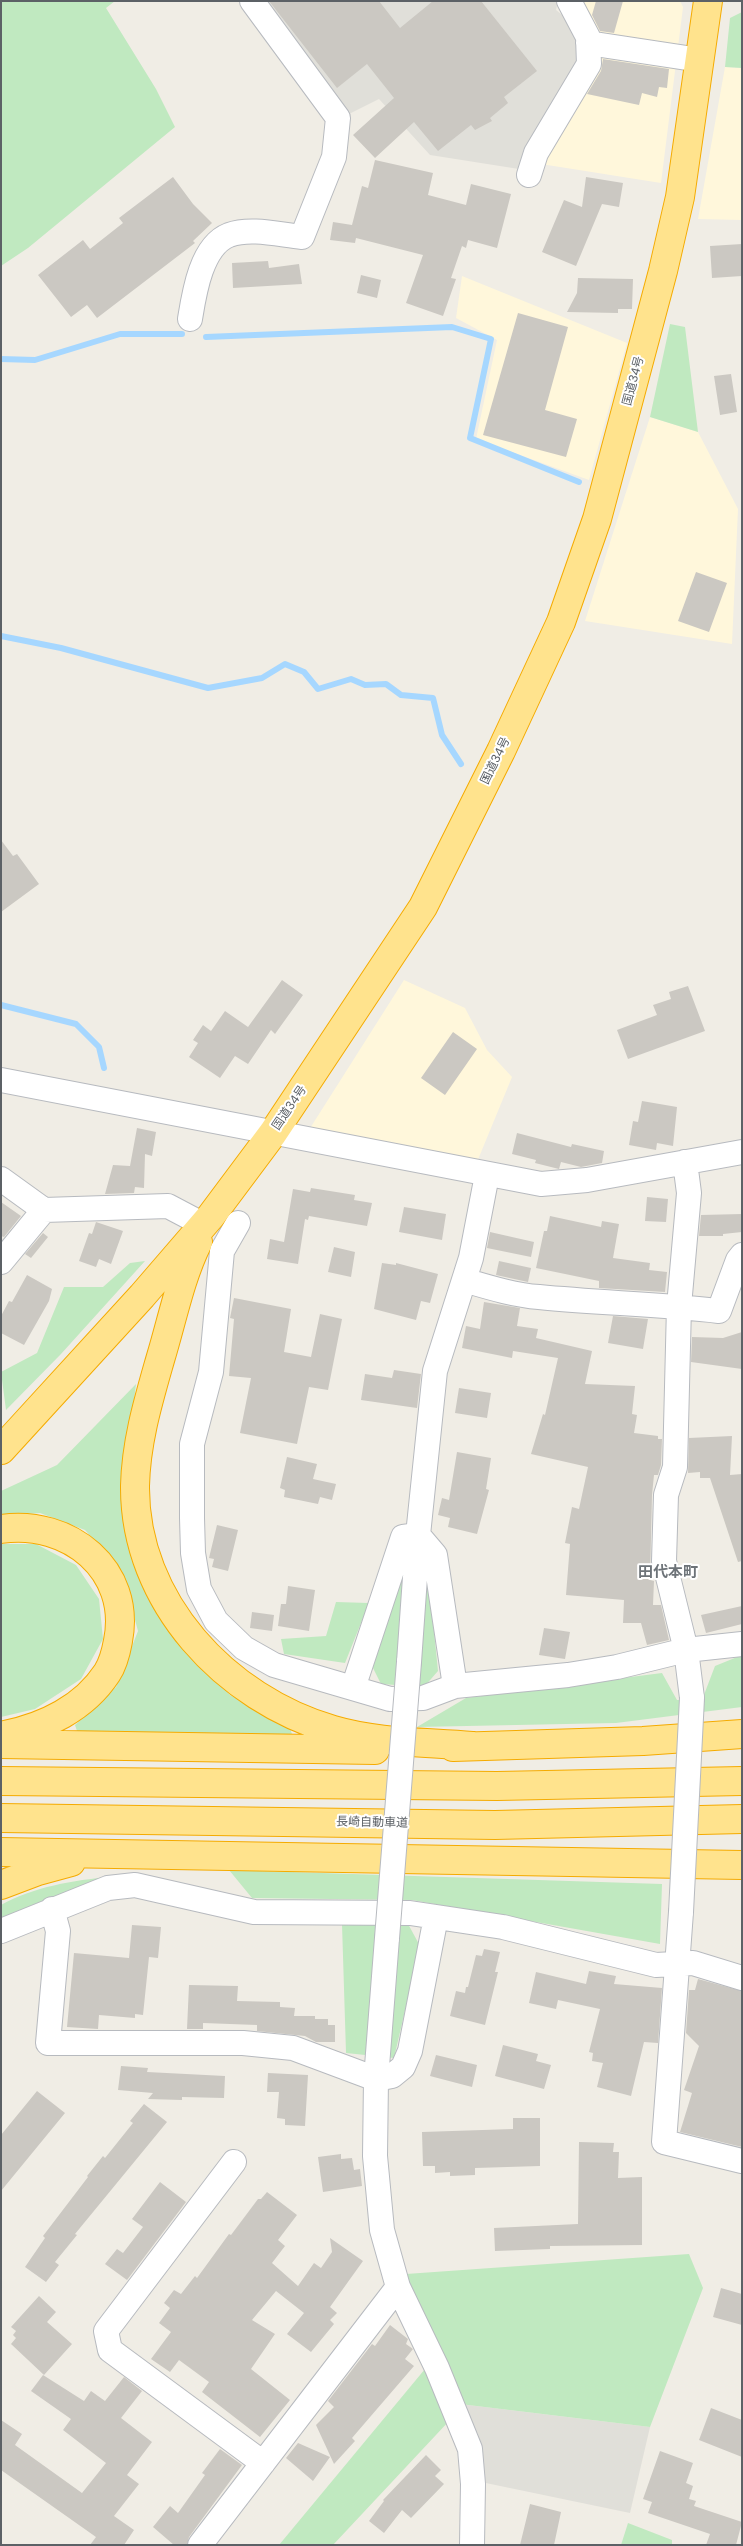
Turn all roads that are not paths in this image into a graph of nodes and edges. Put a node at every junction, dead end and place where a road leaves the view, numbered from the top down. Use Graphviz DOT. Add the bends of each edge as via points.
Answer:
graph roads {
  1 [pos="252,1"];
  2 [pos="569,1"];
  3 [pos="708,1"];
  4 [pos="588,43"];
  5 [pos="700,60"];
  6 [pos="529,175"];
  7 [pos="190,319"];
  8 [pos="1,1080"];
  9 [pos="273,1133"];
  10 [pos="742,1152"];
  11 [pos="685,1162"];
  12 [pos="487,1175"];
  13 [pos="1,1179"];
  14 [pos="44,1210"];
  15 [pos="208,1220"];
  16 [pos="238,1223"];
  17 [pos="742,1255"];
  18 [pos="1,1262"];
  19 [pos="464,1280"];
  20 [pos="679,1306"];
  21 [pos="41,1404"];
  22 [pos="1,1440"];
  23 [pos="1,1450"];
  24 [pos="1,1529"];
  25 [pos="418,1535"];
  26 [pos="742,1644"];
  27 [pos="686,1650"];
  28 [pos="455,1686"];
  29 [pos="353,1688"];
  30 [pos="742,1734"];
  31 [pos="1,1736"];
  32 [pos="1,1744"];
  33 [pos="472,1746"];
  34 [pos="1,1780"];
  35 [pos="742,1781"];
  36 [pos="1,1818"];
  37 [pos="742,1820"];
  38 [pos="1,1852"];
  39 [pos="129,1854"];
  40 [pos="742,1865"];
  41 [pos="1,1885"];
  42 [pos="52,1909"];
  43 [pos="436,1917"];
  44 [pos="1,1931"];
  45 [pos="676,1963"];
  46 [pos="742,1978"];
  47 [pos="376,2078"];
  48 [pos="742,2161"];
  49 [pos="234,2162"];
  50 [pos="398,2287"];
  51 [pos="263,2463"];
  52 [pos="200,2545"];
  53 [pos="472,2545"];
  1 -- 7 [label="street" via="338,118 334,157 302,237 247,232 228,235 212,248 195,284"];
  2 -- 4 [label="street"];
  3 -- 5 [label="highway, 国道34号"];
  4 -- 5 [label="street"];
  4 -- 6 [label="street" via="589,64 536,153"];
  5 -- 9 [label="highway, 国道34号" via="680,197 663,271 597,519 560,622 424,907"];
  8 -- 9 [label="street"];
  9 -- 12 [label="street"];
  9 -- 15 [label="highway, 国道34号"];
  10 -- 11 [label="street"];
  11 -- 12 [label="street" via="587,1180 541,1184"];
  11 -- 20 [label="street" via="689,1193"];
  12 -- 19 [label="street"];
  13 -- 14 [label="street"];
  14 -- 15 [label="street" via="168,1206"];
  14 -- 18 [label="street"];
  15 -- 21 [label="highway, 国道34号"];
  15 -- 33 [label="highway" via="184,1278 137,1448 135,1488 139,1523 160,1586 196,1644 220,1669 269,1704 334,1730 379,1738"];
  16 -- 29 [label="street" via="222,1251 211,1372 192,1444 193,1552 199,1589 216,1621 244,1648 274,1665"];
  17 -- 20 [label="street" via="720,1311"];
  19 -- 20 [label="street" via="537,1297"];
  19 -- 25 [label="street" via="435,1371"];
  20 -- 27 [label="street" via="675,1467 666,1495 664,1561"];
  21 -- 22 [label="highway, 国道34号"];
  21 -- 23 [label="highway, 国道34号"];
  24 -- 31 [label="highway" via="31,1528 54,1533 92,1554 115,1591 120,1609 120,1631 108,1672 94,1690 53,1719 26,1731"];
  25 -- 28 [label="street" via="435,1555"];
  25 -- 29 [label="street" via="403,1537"];
  25 -- 47 [label="street, bridge"];
  26 -- 27 [label="street"];
  27 -- 28 [label="street" via="568,1675"];
  27 -- 45 [label="street, bridge" via="692,1698"];
  28 -- 29 [label="street" via="423,1698 390,1699"];
  30 -- 33 [label="highway" via="642,1741"];
  32 -- 33 [label="highway" via="362,1751"];
  34 -- 35 [label="highway" via="497,1786"];
  36 -- 37 [label="highway, 長崎自動車道" via="495,1825"];
  38 -- 39 [label="highway"];
  39 -- 40 [label="highway"];
  39 -- 41 [label="highway" via="70,1862"];
  42 -- 43 [label="street" via="108,1888 135,1885 254,1912 410,1913"];
  42 -- 44 [label="street"];
  42 -- 47 [label="street" via="58,1931 48,2043 243,2043 293,2048"];
  43 -- 45 [label="street" via="503,1927 656,1965"];
  43 -- 47 [label="street" via="410,2051 403,2067 392,2076"];
  45 -- 46 [label="street" via="693,1963"];
  45 -- 48 [label="street" via="664,2142"];
  47 -- 50 [label="street" via="378,2196 382,2230"];
  49 -- 51 [label="street" via="106,2331 110,2350"];
  50 -- 51 [label="street"];
  50 -- 53 [label="street" via="437,2368 470,2448"];
  51 -- 52 [label="street"];
}
